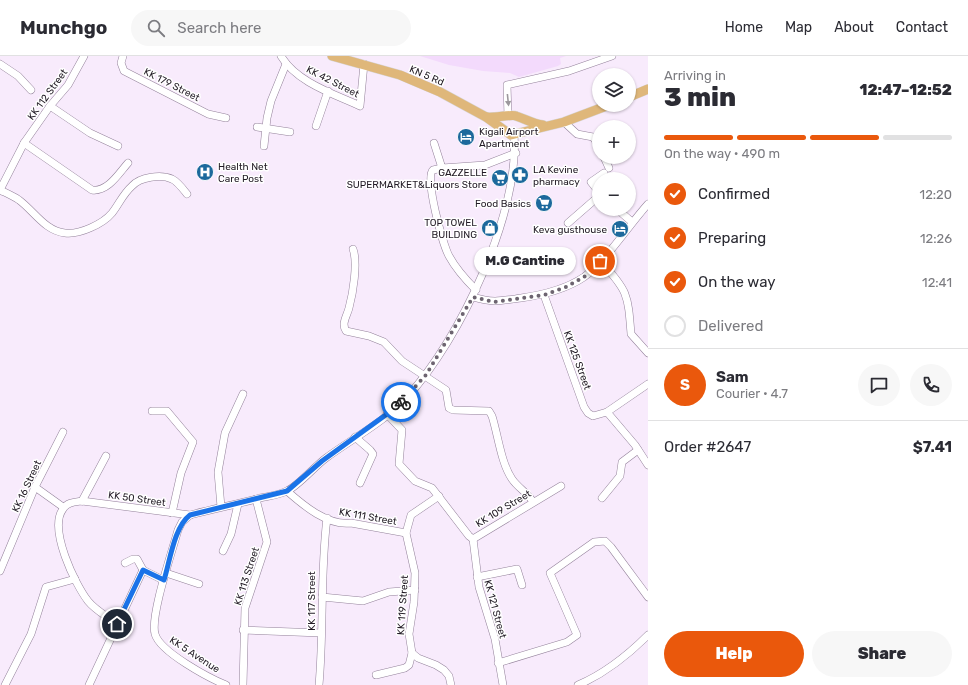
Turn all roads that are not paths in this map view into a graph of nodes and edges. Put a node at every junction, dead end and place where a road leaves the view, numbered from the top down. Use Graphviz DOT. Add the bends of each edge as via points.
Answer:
graph roads {
  1 [pos="84,56"];
  2 [pos="123,56"];
  3 [pos="281,56"];
  4 [pos="332,56"];
  5 [pos="612,56"];
  6 [pos="0,64"];
  7 [pos="286,64"];
  8 [pos="364,64"];
  9 [pos="648,89"];
  10 [pos="31,90"];
  11 [pos="328,91"];
  12 [pos="636,94"];
  13 [pos="50,106"];
  14 [pos="592,111"];
  15 [pos="486,117"];
  16 [pos="507,117"];
  17 [pos="226,118"];
  18 [pos="520,118"];
  19 [pos="564,122"];
  20 [pos="316,126"];
  21 [pos="551,126"];
  22 [pos="257,127"];
  23 [pos="266,129"];
  24 [pos="505,131"];
  25 [pos="290,132"];
  26 [pos="516,134"];
  27 [pos="592,138"];
  28 [pos="434,143"];
  29 [pos="24,144"];
  30 [pos="118,146"];
  31 [pos="264,146"];
  32 [pos="516,153"];
  33 [pos="128,163"];
  34 [pos="442,168"];
  35 [pos="0,190"];
  36 [pos="187,194"];
  37 [pos="592,202"];
  38 [pos="648,204"];
  39 [pos="625,216"];
  40 [pos="632,222"];
  41 [pos="568,223"];
  42 [pos="353,249"];
  43 [pos="600,261"];
  44 [pos="476,290"];
  45 [pos="544,295"];
  46 [pos="473,297"];
  47 [pos="648,353"];
  48 [pos="426,375"];
  49 [pos="648,384"];
  50 [pos="243,394"];
  51 [pos="152,411"];
  52 [pos="607,412"];
  53 [pos="387,414"];
  54 [pos="63,432"];
  55 [pos="355,437"];
  56 [pos="638,450"];
  57 [pos="106,456"];
  58 [pos="648,465"];
  59 [pos="360,483"];
  60 [pos="561,486"];
  61 [pos="35,488"];
  62 [pos="287,491"];
  63 [pos="439,496"];
  64 [pos="602,498"];
  65 [pos="256,499"];
  66 [pos="82,501"];
  67 [pos="533,502"];
  68 [pos="238,504"];
  69 [pos="64,507"];
  70 [pos="221,507"];
  71 [pos="172,513"];
  72 [pos="190,515"];
  73 [pos="327,518"];
  74 [pos="406,533"];
  75 [pos="473,539"];
  76 [pos="223,551"];
  77 [pos="125,563"];
  78 [pos="143,570"];
  79 [pos="0,571"];
  80 [pos="165,576"];
  81 [pos="477,576"];
  82 [pos="76,579"];
  83 [pos="199,584"];
  84 [pos="522,585"];
  85 [pos="415,590"];
  86 [pos="322,597"];
  87 [pos="648,597"];
  88 [pos="117,624"];
  89 [pos="243,630"];
  90 [pos="321,633"];
  91 [pos="648,635"];
  92 [pos="412,653"];
  93 [pos="498,663"];
  94 [pos="376,675"];
  95 [pos="5,685"];
  96 [pos="89,685"];
  97 [pos="224,685"];
  98 [pos="243,685"];
  99 [pos="318,685"];
  100 [pos="451,685"];
  101 [pos="503,685"];
  102 [pos="578,685"];
  1 -- 13 [label="street, KK 112 Street" via="68,85"];
  2 -- 17 [label="street, KK 179 Street" via="121,67 124,71 208,114"];
  3 -- 7 [label="street, KK 42 Street"];
  4 -- 8 [label="main road, KN 5 Rd"];
  5 -- 16 [label="street, one-way" via="569,71 507,85"];
  6 -- 10 [label="street" via="18,76"];
  7 -- 11 [label="street, KK 42 Street" via="307,80"];
  7 -- 23 [label="street" via="271,101"];
  8 -- 11 [label="street, KK 42 Street" via="360,106"];
  8 -- 15 [label="main road, KN 5 Rd" via="400,75 440,92"];
  9 -- 12 [label="main road"];
  11 -- 20 [label="street"];
  13 -- 29 [label="street, KK 112 Street"];
  13 -- 30 [label="street" via="90,133"];
  14 -- 19 [label="main road"];
  15 -- 16 [label="main road, KN 5 Rd"];
  15 -- 24 [label="main road, KN 5 Rd"];
  16 -- 18 [label="main road, KN 5 Rd" via="515,115"];
  16 -- 24 [label="main road" via="503,125"];
  18 -- 21 [label="main road, KN 5 Rd" via="531,123"];
  18 -- 26 [label="main road" via="523,125"];
  19 -- 21 [label="main road"];
  19 -- 27 [label="street" via="577,134"];
  21 -- 26 [label="main road"];
  22 -- 23 [label="street"];
  23 -- 25 [label="street"];
  23 -- 31 [label="street"];
  24 -- 26 [label="main road, KN 5 Rd"];
  26 -- 32 [label="street"];
  28 -- 34 [label="street"];
  29 -- 33 [label="street" via="87,187 96,190 107,186"];
  29 -- 35 [label="street, KK 112 Street"];
  32 -- 34 [label="street" via="485,165"];
  32 -- 44 [label="street" via="509,193 495,241"];
  34 -- 44 [label="street" via="431,171 431,186 442,238 449,256"];
  35 -- 36 [label="street" via="19,201 54,231 67,234 98,224 111,214 133,184 145,178 171,179"];
  37 -- 41 [label="street"];
  38 -- 40 [label="street"];
  39 -- 40 [label="street"];
  40 -- 43 [label="street"];
  42 -- 48 [label="street" via="356,265 344,329 384,342 402,361"];
  43 -- 45 [label="street" via="584,277"];
  43 -- 47 [label="street" via="623,286 631,321 631,334"];
  44 -- 46 [label="street"];
  45 -- 46 [label="street" via="494,302"];
  45 -- 52 [label="street, KK 125 Street" via="584,407 593,416"];
  46 -- 48 [label="street"];
  48 -- 53 [label="street" via="407,397"];
  48 -- 67 [label="street" via="446,390 449,408 458,411 489,411 512,480 529,494"];
  49 -- 52 [label="street"];
  50 -- 70 [label="street" via="224,439 218,472"];
  51 -- 71 [label="street" via="167,411 193,442 181,473"];
  52 -- 56 [label="street"];
  53 -- 55 [label="street"];
  53 -- 63 [label="street, KK 109 Street" via="402,430 400,464 415,481 432,488"];
  54 -- 61 [label="street, KK 16 Street"];
  55 -- 59 [label="street" via="373,454"];
  55 -- 62 [label="street"];
  56 -- 58 [label="street"];
  56 -- 64 [label="street" via="622,462 621,474"];
  57 -- 66 [label="street"];
  60 -- 67 [label="street, KK 109 Street"];
  61 -- 69 [label="street"];
  61 -- 79 [label="street, KK 16 Street"];
  62 -- 65 [label="street"];
  62 -- 73 [label="street, KK 111 Street" via="302,504"];
  63 -- 74 [label="street" via="411,515"];
  63 -- 75 [label="street, KK 109 Street"];
  65 -- 68 [label="street"];
  65 -- 89 [label="street, KK 113 Street" via="267,542 245,608"];
  66 -- 69 [label="street" via="71,502"];
  66 -- 71 [label="street, KK 50 Street"];
  67 -- 75 [label="street, KK 109 Street"];
  68 -- 70 [label="street"];
  68 -- 76 [label="street" via="232,534"];
  69 -- 82 [label="street" via="59,520 60,537 63,552"];
  70 -- 72 [label="street"];
  71 -- 72 [label="street, KK 50 Street"];
  72 -- 80 [label="street, KK 5 Avenue" via="178,530"];
  73 -- 74 [label="street, KK 111 Street" via="344,524"];
  73 -- 86 [label="street, KK 117 Street" via="322,553"];
  74 -- 85 [label="street, KK 119 Street" via="413,561"];
  75 -- 81 [label="street, KK 121 Street"];
  77 -- 78 [label="street" via="135,558"];
  78 -- 80 [label="street"];
  78 -- 88 [label="street"];
  80 -- 83 [label="street"];
  80 -- 97 [label="street, KK 5 Avenue" via="154,618 158,642 188,664"];
  81 -- 84 [label="street" via="515,568 518,570"];
  81 -- 93 [label="street, KK 121 Street" via="495,639"];
  82 -- 88 [label="street" via="90,604"];
  82 -- 95 [label="street" via="46,587 31,634"];
  85 -- 86 [label="street" via="389,592 363,601"];
  85 -- 92 [label="street, KK 119 Street" via="409,634"];
  86 -- 90 [label="street, KK 117 Street"];
  87 -- 93 [label="street" via="605,541 594,542 550,573 577,635 567,642"];
  88 -- 96 [label="street"];
  89 -- 90 [label="street"];
  89 -- 98 [label="street, KK 113 Street"];
  90 -- 99 [label="street, KK 117 Street"];
  91 -- 102 [label="street" via="615,665"];
  92 -- 94 [label="street" via="405,668"];
  92 -- 100 [label="street" via="444,670"];
  93 -- 101 [label="street, KK 121 Street"];
}
